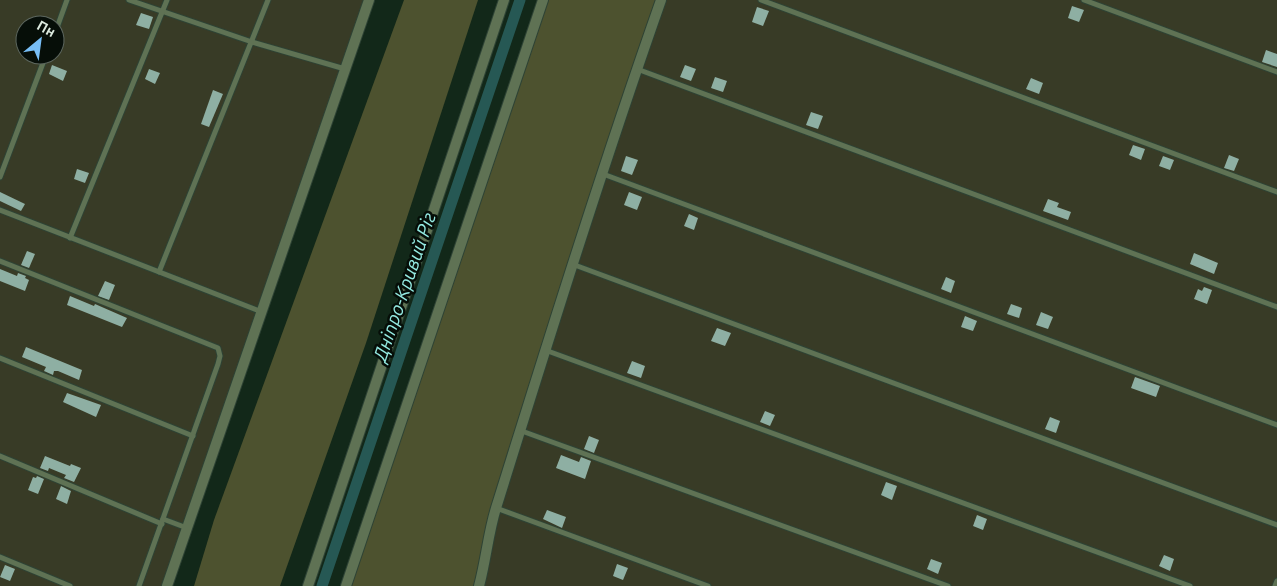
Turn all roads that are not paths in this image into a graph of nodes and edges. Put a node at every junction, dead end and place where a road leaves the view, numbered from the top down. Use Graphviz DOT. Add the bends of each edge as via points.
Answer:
graph roads {
  1 [pos="68,0"];
  2 [pos="128,0"];
  3 [pos="167,0"];
  4 [pos="268,0"];
  5 [pos="369,0"];
  6 [pos="504,0"];
  7 [pos="543,0"];
  8 [pos="661,0"];
  9 [pos="761,0"];
  10 [pos="1084,0"];
  11 [pos="163,12"];
  12 [pos="62,15"];
  13 [pos="252,42"];
  14 [pos="42,65"];
  15 [pos="345,69"];
  16 [pos="637,69"];
  17 [pos="1277,72"];
  18 [pos="603,174"];
  19 [pos="0,177"];
  20 [pos="1277,192"];
  21 [pos="0,210"];
  22 [pos="70,238"];
  23 [pos="0,261"];
  24 [pos="572,264"];
  25 [pos="158,272"];
  26 [pos="1277,306"];
  27 [pos="263,312"];
  28 [pos="545,350"];
  29 [pos="0,358"];
  30 [pos="1277,425"];
  31 [pos="519,430"];
  32 [pos="193,436"];
  33 [pos="0,456"];
  34 [pos="496,508"];
  35 [pos="162,522"];
  36 [pos="1277,525"];
  37 [pos="187,528"];
  38 [pos="0,557"];
  39 [pos="1277,581"];
  40 [pos="70,586"];
  41 [pos="139,586"];
  42 [pos="166,586"];
  43 [pos="308,586"];
  44 [pos="346,586"];
  45 [pos="479,586"];
  46 [pos="708,586"];
  47 [pos="948,586"];
  48 [pos="1190,586"];
  49 [pos="1274,586"];
  1 -- 12 [label="lane"];
  2 -- 11 [label="lane"];
  3 -- 11 [label="lane"];
  4 -- 13 [label="lane"];
  5 -- 15 [label="street"];
  6 -- 43 [label="street"];
  7 -- 44 [label="street"];
  8 -- 16 [label="street"];
  9 -- 20 [label="lane"];
  10 -- 17 [label="lane"];
  11 -- 13 [label="lane"];
  11 -- 22 [label="lane"];
  13 -- 15 [label="lane"];
  13 -- 25 [label="lane"];
  14 -- 19 [label="lane"];
  15 -- 27 [label="street"];
  16 -- 18 [label="street"];
  16 -- 26 [label="lane"];
  18 -- 24 [label="street"];
  18 -- 30 [label="lane"];
  21 -- 22 [label="lane"];
  22 -- 25 [label="lane"];
  23 -- 32 [label="lane" via="218,348 218,364"];
  24 -- 28 [label="street"];
  24 -- 36 [label="lane"];
  25 -- 27 [label="lane"];
  27 -- 37 [label="street"];
  28 -- 31 [label="street"];
  28 -- 48 [label="lane"];
  29 -- 32 [label="lane"];
  31 -- 34 [label="street"];
  31 -- 47 [label="lane"];
  32 -- 35 [label="lane"];
  33 -- 35 [label="lane"];
  34 -- 45 [label="street"];
  34 -- 46 [label="lane"];
  35 -- 37 [label="lane"];
  35 -- 41 [label="lane"];
  37 -- 42 [label="street"];
  38 -- 40 [label="lane"];
  39 -- 49 [label="lane"];
}
